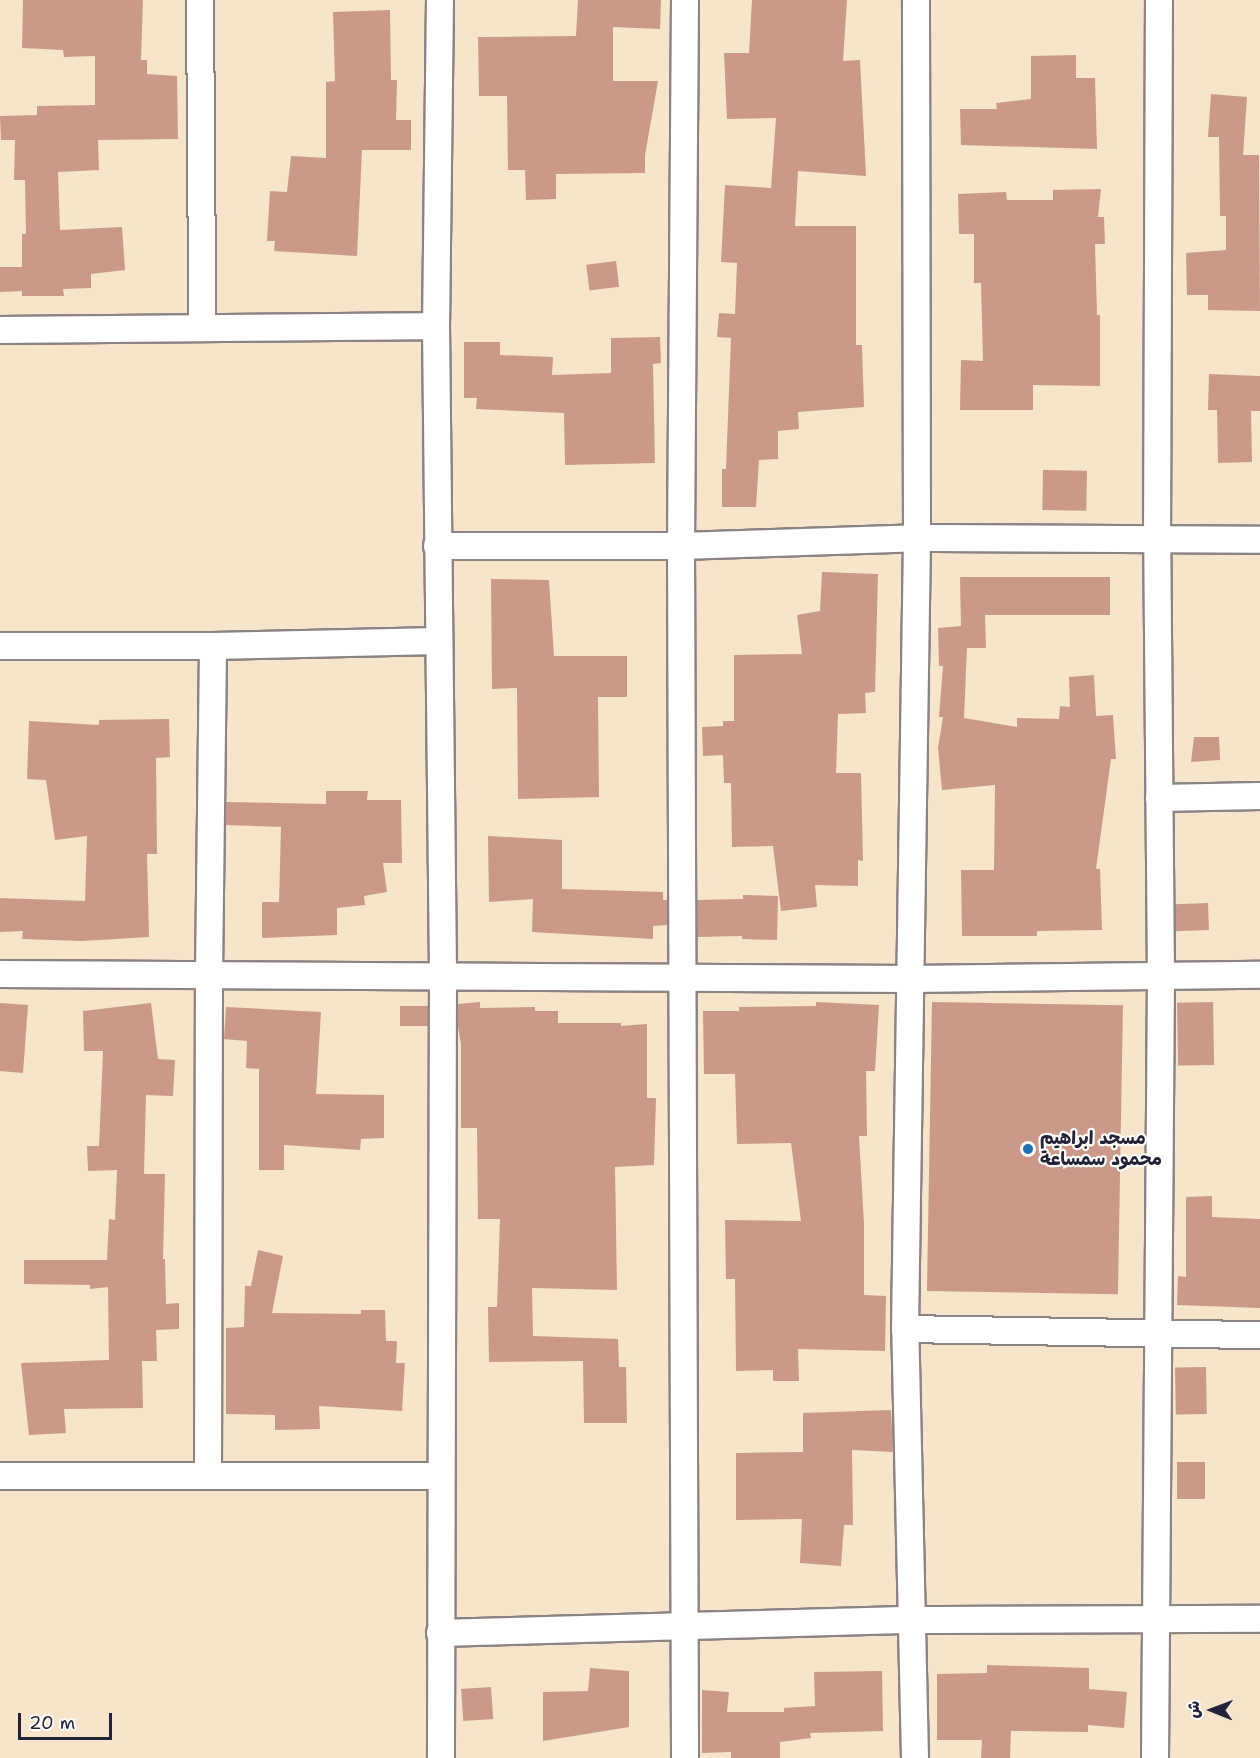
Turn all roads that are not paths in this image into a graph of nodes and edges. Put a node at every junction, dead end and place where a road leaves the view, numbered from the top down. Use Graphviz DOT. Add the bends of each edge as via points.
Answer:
graph roads {
  1 [pos="200,0"];
  2 [pos="440,0"];
  3 [pos="685,0"];
  4 [pos="916,0"];
  5 [pos="1159,0"];
  6 [pos="202,326"];
  7 [pos="436,326"];
  8 [pos="0,330"];
  9 [pos="917,538"];
  10 [pos="1157,540"];
  11 [pos="1260,540"];
  12 [pos="437,546"];
  13 [pos="681,546"];
  14 [pos="438,641"];
  15 [pos="0,646"];
  16 [pos="213,646"];
  17 [pos="1260,796"];
  18 [pos="1159,798"];
  19 [pos="0,974"];
  20 [pos="209,975"];
  21 [pos="1260,975"];
  22 [pos="681,976"];
  23 [pos="1161,976"];
  24 [pos="443,977"];
  25 [pos="911,979"];
  26 [pos="904,1329"];
  27 [pos="1158,1334"];
  28 [pos="1260,1335"];
  29 [pos="0,1476"];
  30 [pos="208,1476"];
  31 [pos="441,1476"];
  32 [pos="1260,1619"];
  33 [pos="912,1620"];
  34 [pos="1155,1620"];
  35 [pos="683,1627"];
  36 [pos="440,1633"];
  37 [pos="441,1758"];
  38 [pos="685,1758"];
  39 [pos="915,1758"];
  40 [pos="1155,1758"];
  1 -- 6 [label="street"];
  2 -- 7 [label="street"];
  3 -- 13 [label="street"];
  4 -- 9 [label="street"];
  5 -- 10 [label="street"];
  6 -- 7 [label="street"];
  6 -- 8 [label="street"];
  7 -- 12 [label="street"];
  9 -- 10 [label="street"];
  9 -- 13 [label="street"];
  9 -- 25 [label="street"];
  10 -- 11 [label="street"];
  10 -- 18 [label="street"];
  12 -- 13 [label="street"];
  12 -- 14 [label="street"];
  13 -- 22 [label="street"];
  14 -- 16 [label="street"];
  14 -- 24 [label="street"];
  15 -- 16 [label="street"];
  16 -- 20 [label="street"];
  17 -- 18 [label="street"];
  18 -- 23 [label="street"];
  19 -- 20 [label="street"];
  20 -- 24 [label="street"];
  20 -- 30 [label="street"];
  21 -- 23 [label="street"];
  22 -- 24 [label="street"];
  22 -- 25 [label="street"];
  22 -- 35 [label="street"];
  23 -- 25 [label="street"];
  23 -- 27 [label="street"];
  24 -- 31 [label="street"];
  25 -- 26 [label="street"];
  26 -- 27 [label="street"];
  26 -- 33 [label="street"];
  27 -- 28 [label="street"];
  27 -- 34 [label="street"];
  29 -- 30 [label="street"];
  30 -- 31 [label="street"];
  31 -- 36 [label="street"];
  32 -- 34 [label="street"];
  33 -- 34 [label="street"];
  33 -- 35 [label="street"];
  33 -- 39 [label="street"];
  34 -- 40 [label="street"];
  35 -- 36 [label="street"];
  35 -- 38 [label="street"];
  36 -- 37 [label="street"];
}
